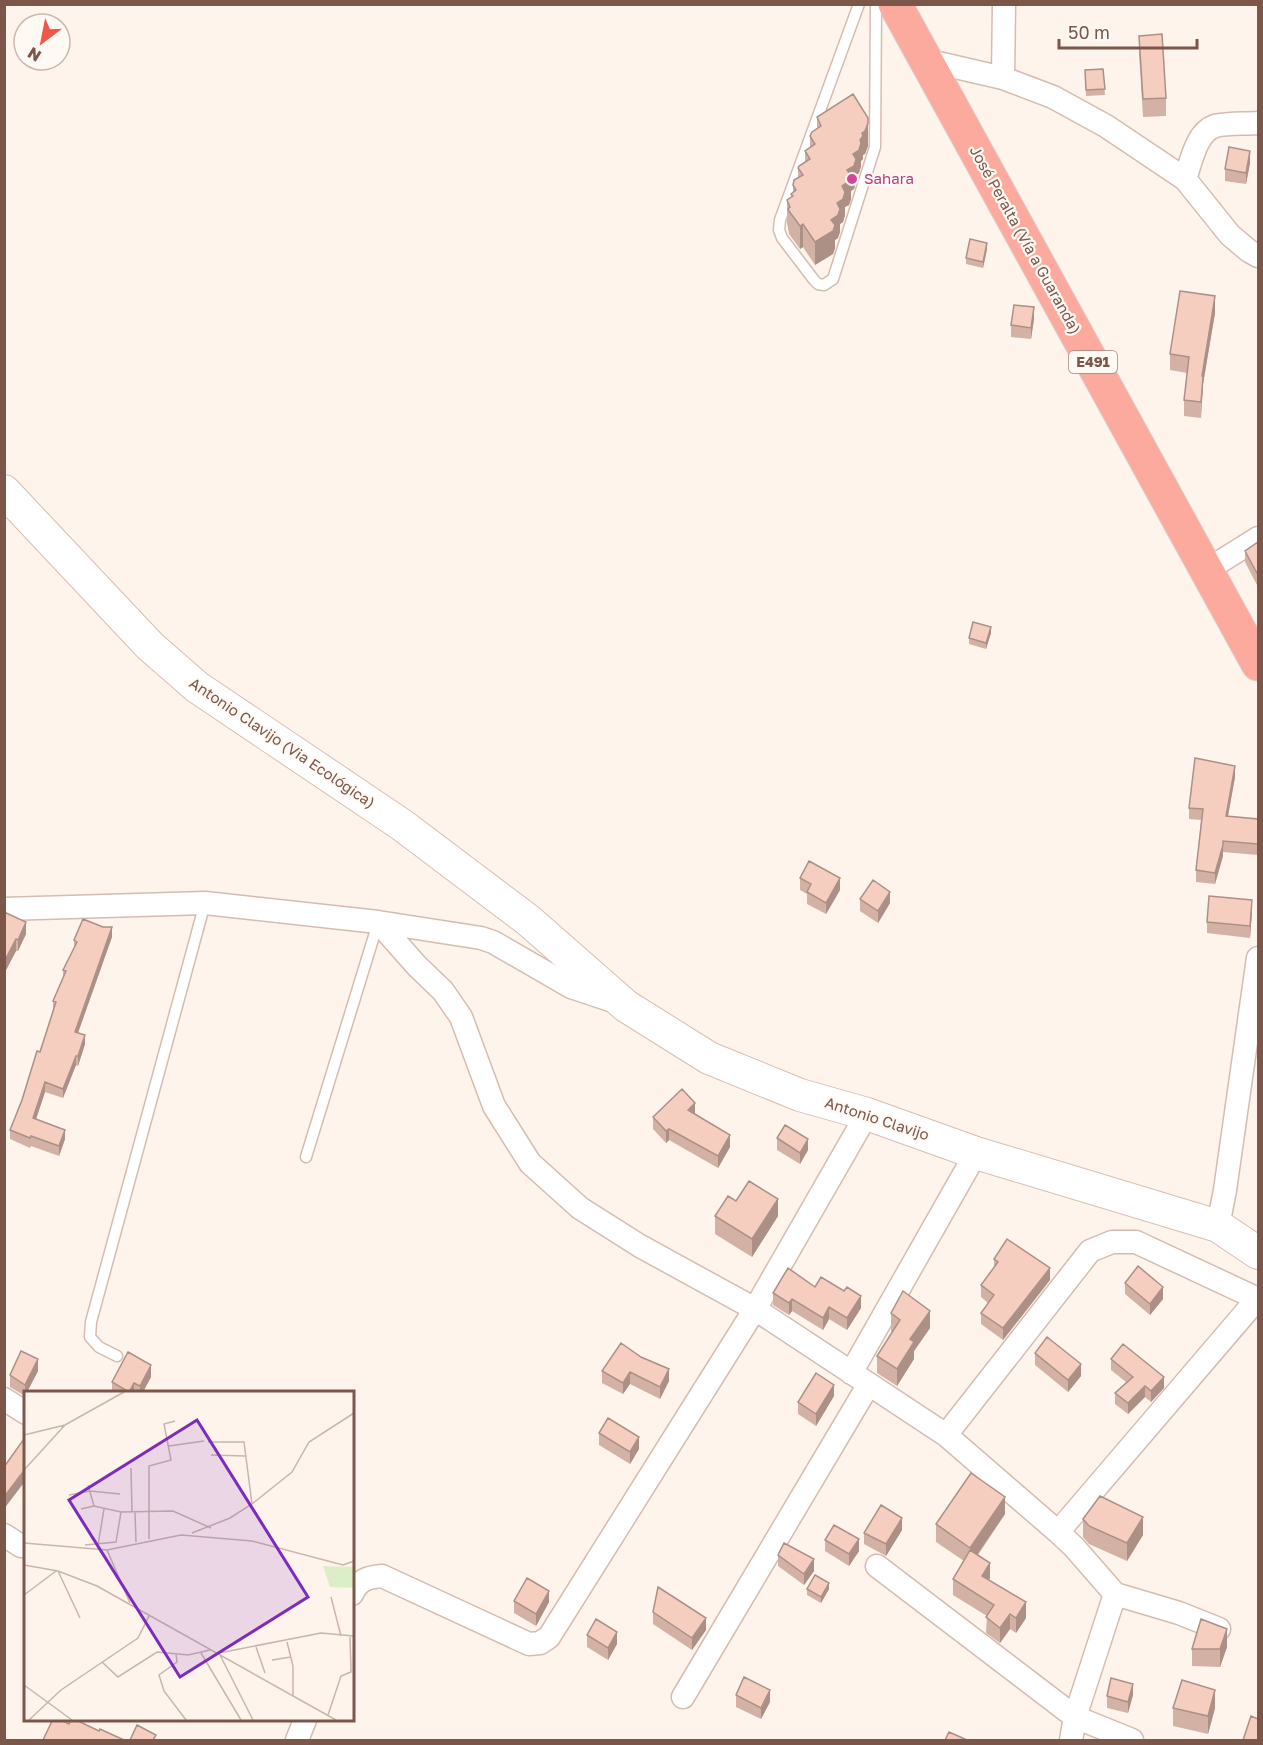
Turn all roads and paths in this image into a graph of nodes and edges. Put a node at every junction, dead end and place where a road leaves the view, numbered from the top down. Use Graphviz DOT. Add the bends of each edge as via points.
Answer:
graph roads {
  1 [pos="859,4"];
  2 [pos="1004,4"];
  3 [pos="888,6"];
  4 [pos="925,60"];
  5 [pos="1003,78"];
  6 [pos="1258,123"];
  7 [pos="1185,178"];
  8 [pos="1258,256"];
  9 [pos="4,491"];
  10 [pos="1258,538"];
  11 [pos="1207,570"];
  12 [pos="1258,664"];
  13 [pos="205,903"];
  14 [pos="4,909"];
  15 [pos="528,920"];
  16 [pos="378,922"];
  17 [pos="1258,958"];
  18 [pos="626,1006"];
  19 [pos="867,1114"];
  20 [pos="976,1153"];
  21 [pos="306,1157"];
  22 [pos="1218,1226"];
  23 [pos="1258,1253"];
  24 [pos="1258,1299"];
  25 [pos="755,1309"];
  26 [pos="117,1356"];
  27 [pos="860,1379"];
  28 [pos="4,1399"];
  29 [pos="24,1412"];
  30 [pos="946,1435"];
  31 [pos="1058,1532"];
  32 [pos="877,1566"];
  33 [pos="354,1590"];
  34 [pos="1115,1594"];
  35 [pos="1219,1629"];
  36 [pos="683,1697"];
  37 [pos="1075,1717"];
  38 [pos="304,1721"];
  39 [pos="297,1740"];
  40 [pos="1071,1740"];
  41 [pos="1132,1740"];
  1 -- 3 [label="lane" via="780,220 782,238 814,280 824,285 832,279 875,147"];
  2 -- 5 [label="street"];
  3 -- 4 [label="highway, José Peralta (Vía a Guaranda) / E491"];
  4 -- 5 [label="street"];
  4 -- 11 [label="highway, José Peralta (Vía a Guaranda) / E491"];
  5 -- 7 [label="street" via="1053,97 1106,126"];
  6 -- 7 [label="street" via="1215,126 1206,131"];
  7 -- 8 [label="street" via="1230,235"];
  9 -- 15 [label="main road, Antonio Clavijo (Via Ecológica)" via="150,646 197,687 402,825"];
  10 -- 11 [label="street"];
  11 -- 12 [label="highway, José Peralta (Vía a Guaranda) / E491"];
  13 -- 14 [label="street"];
  13 -- 16 [label="street"];
  13 -- 26 [label="lane" via="90,1322 90,1337"];
  15 -- 18 [label="main road, Antonio Clavijo"];
  16 -- 18 [label="street" via="493,942 571,987"];
  16 -- 21 [label="lane"];
  16 -- 25 [label="street" via="443,991 461,1017 494,1106 530,1163 580,1208"];
  17 -- 22 [label="street"];
  18 -- 19 [label="main road, Antonio Clavijo" via="709,1058 800,1095"];
  19 -- 20 [label="main road, Antonio Clavijo"];
  19 -- 25 [label="street"];
  20 -- 22 [label="main road, Antonio Clavijo"];
  20 -- 27 [label="street"];
  22 -- 23 [label="main road, Antonio Clavijo"];
  24 -- 30 [label="street" via="1136,1242 1112,1242 1090,1251"];
  24 -- 31 [label="street"];
  25 -- 27 [label="street"];
  25 -- 33 [label="street" via="549,1637 529,1644 382,1576 367,1577"];
  27 -- 30 [label="street"];
  27 -- 36 [label="street"];
  28 -- 29 [label="street"];
  30 -- 31 [label="street"];
  31 -- 34 [label="street"];
  32 -- 37 [label="street"];
  34 -- 35 [label="street"];
  34 -- 37 [label="street"];
  37 -- 40 [label="street"];
  37 -- 41 [label="street"];
  38 -- 39 [label="street"];
}
